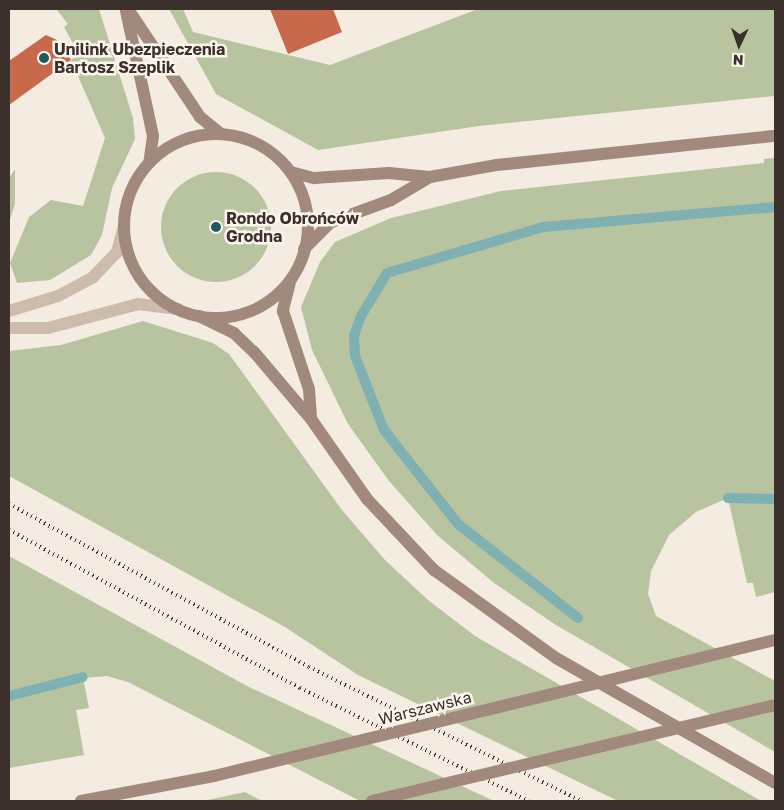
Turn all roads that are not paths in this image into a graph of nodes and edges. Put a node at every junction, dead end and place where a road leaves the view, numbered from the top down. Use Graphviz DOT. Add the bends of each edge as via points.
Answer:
graph roads {
  1 [pos="127,9"];
  2 [pos="221,134"];
  3 [pos="775,136"];
  4 [pos="149,163"];
  5 [pos="291,172"];
  6 [pos="430,176"];
  7 [pos="124,225"];
  8 [pos="303,251"];
  9 [pos="294,272"];
  10 [pos="178,309"];
  11 [pos="9,311"];
  12 [pos="199,316"];
  13 [pos="9,328"];
  14 [pos="311,419"];
  15 [pos="775,640"];
  16 [pos="775,705"];
  17 [pos="775,783"];
  18 [pos="81,801"];
  19 [pos="372,801"];
  1 -- 2 [label="main road" via="196,111"];
  1 -- 4 [label="main road" via="153,136"];
  2 -- 4 [label="main road" via="180,142"];
  2 -- 5 [label="main road" via="264,147"];
  3 -- 6 [label="main road" via="497,165"];
  4 -- 7 [label="main road" via="130,194"];
  5 -- 6 [label="main road" via="314,178 389,173"];
  5 -- 8 [label="main road" via="307,211"];
  6 -- 8 [label="main road" via="392,200 331,222"];
  7 -- 10 [label="main road" via="126,248 137,272 158,297"];
  7 -- 11 [label="street" via="117,252 93,277 58,296"];
  8 -- 9 [label="main road"];
  9 -- 12 [label="main road" via="271,299 254,309 223,318"];
  9 -- 14 [label="main road" via="283,311 308,389"];
  10 -- 12 [label="main road"];
  10 -- 13 [label="street" via="138,304 48,328"];
  12 -- 14 [label="main road" via="239,337"];
  14 -- 17 [label="main road" via="367,499 442,576 564,663"];
  15 -- 18 [label="main road, Warszawska, bridge" via="214,776"];
  16 -- 19 [label="main road, bridge"];
}
